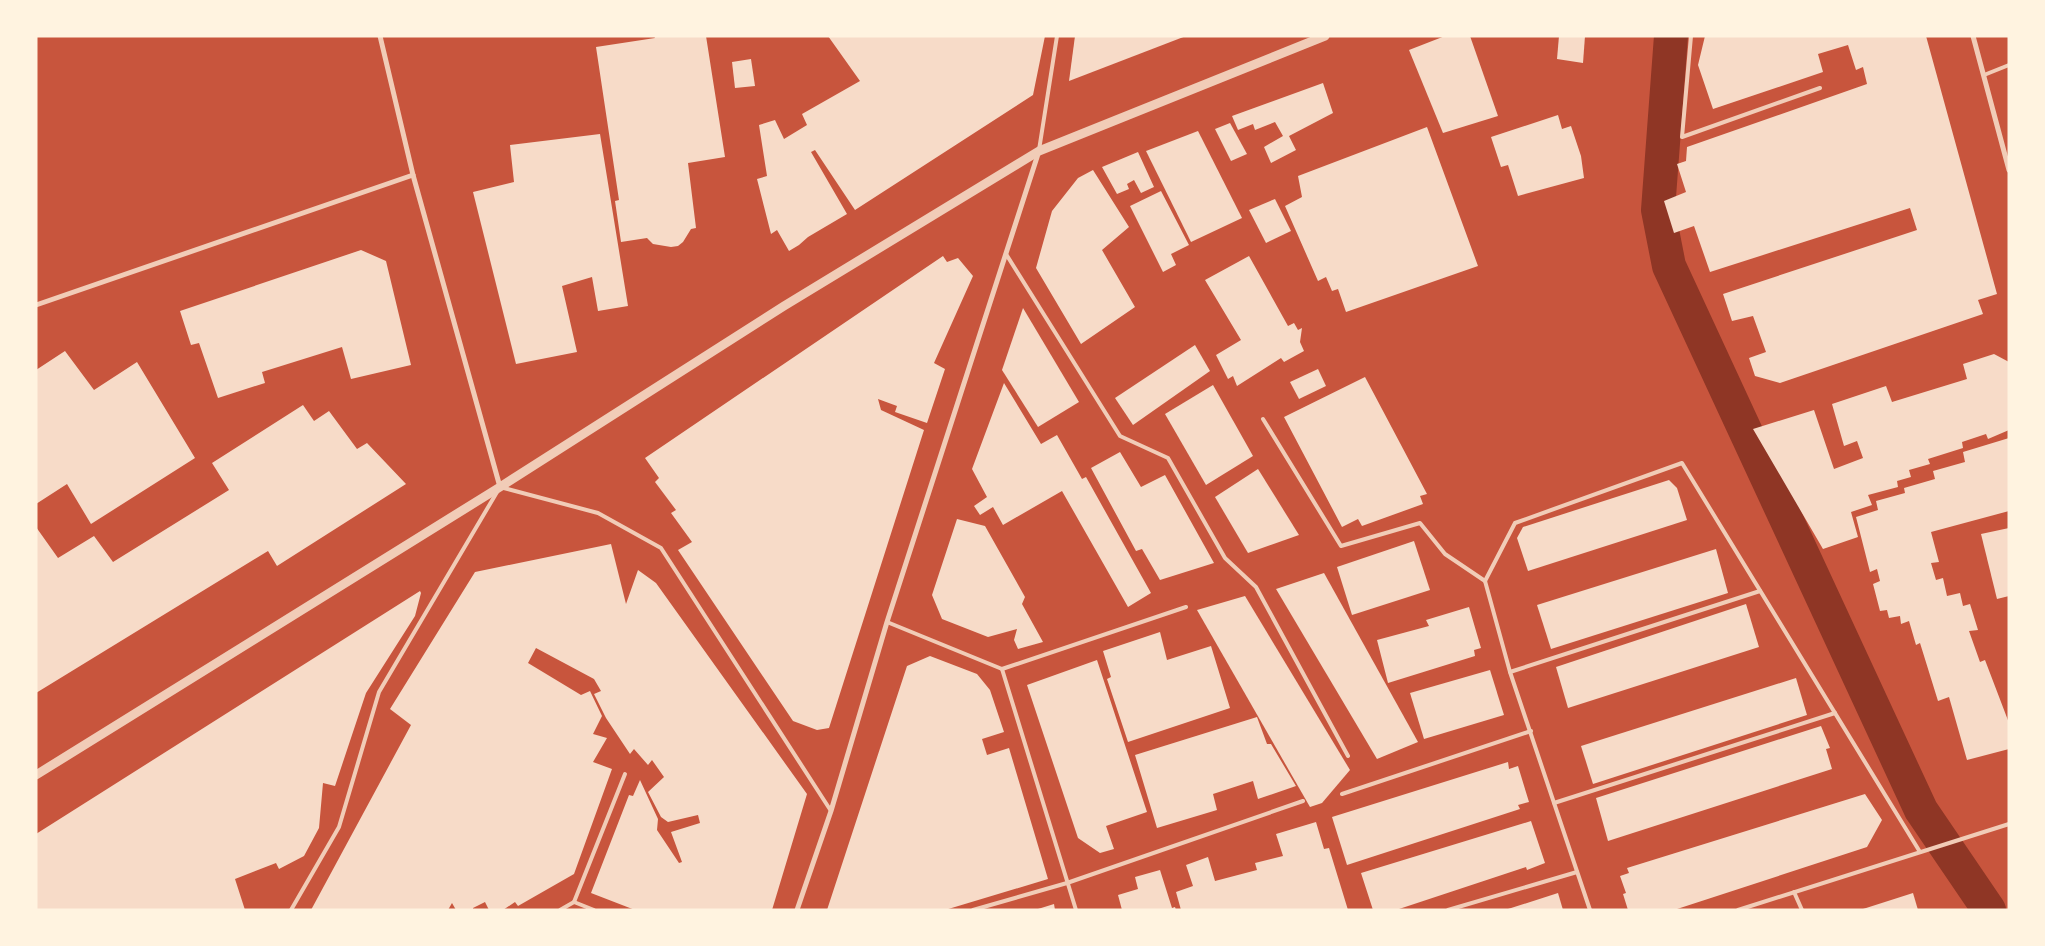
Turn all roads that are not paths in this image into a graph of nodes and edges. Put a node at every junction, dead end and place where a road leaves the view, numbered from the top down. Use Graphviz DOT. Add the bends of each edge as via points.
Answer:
graph roads {
  1 [pos="380,36"];
  2 [pos="1057,36"];
  3 [pos="1325,36"];
  4 [pos="1690,36"];
  5 [pos="1973,36"];
  6 [pos="2009,65"];
  7 [pos="1984,75"];
  8 [pos="1820,88"];
  9 [pos="1039,151"];
  10 [pos="2009,170"];
  11 [pos="413,175"];
  12 [pos="1006,254"];
  13 [pos="36,305"];
  14 [pos="1263,420"];
  15 [pos="500,488"];
  16 [pos="1485,581"];
  17 [pos="1760,591"];
  18 [pos="1186,607"];
  19 [pos="887,622"];
  20 [pos="1002,669"];
  21 [pos="1510,672"];
  22 [pos="1835,713"];
  23 [pos="1531,731"];
  24 [pos="1348,756"];
  25 [pos="625,774"];
  26 [pos="36,775"];
  27 [pos="1342,794"];
  28 [pos="1303,801"];
  29 [pos="1554,803"];
  30 [pos="831,811"];
  31 [pos="2009,824"];
  32 [pos="1920,852"];
  33 [pos="1577,872"];
  34 [pos="1067,883"];
  35 [pos="1794,892"];
  36 [pos="574,902"];
  37 [pos="291,910"];
  38 [pos="560,910"];
  39 [pos="594,910"];
  40 [pos="797,910"];
  41 [pos="973,910"];
  42 [pos="1076,910"];
  43 [pos="1448,910"];
  44 [pos="1590,910"];
  45 [pos="1738,910"];
  46 [pos="1802,910"];
  1 -- 11 [label="street"];
  2 -- 9 [label="lane"];
  3 -- 9 [label="street"];
  4 -- 8 [label="lane" via="1682,137"];
  5 -- 7 [label="street"];
  6 -- 7 [label="lane"];
  7 -- 10 [label="street"];
  9 -- 12 [label="street"];
  9 -- 15 [label="street" via="784,306"];
  11 -- 13 [label="street"];
  11 -- 15 [label="street"];
  12 -- 19 [label="street"];
  12 -- 24 [label="lane" via="1120,436 1168,458 1225,558 1256,587"];
  14 -- 16 [label="lane" via="1341,546 1420,523 1446,554"];
  15 -- 26 [label="street"];
  15 -- 30 [label="lane" via="598,513 661,548"];
  15 -- 37 [label="lane" via="379,692 339,826"];
  16 -- 17 [label="lane" via="1515,523 1682,463"];
  16 -- 21 [label="lane"];
  17 -- 21 [label="lane"];
  17 -- 22 [label="lane"];
  18 -- 20 [label="lane"];
  19 -- 20 [label="lane"];
  19 -- 30 [label="street"];
  20 -- 34 [label="lane"];
  21 -- 23 [label="lane"];
  22 -- 29 [label="lane"];
  22 -- 32 [label="lane"];
  23 -- 27 [label="lane"];
  23 -- 29 [label="lane"];
  25 -- 36 [label="lane"];
  28 -- 34 [label="lane"];
  29 -- 33 [label="lane"];
  30 -- 40 [label="street"];
  31 -- 32 [label="lane"];
  32 -- 35 [label="lane"];
  33 -- 43 [label="lane"];
  33 -- 44 [label="lane"];
  34 -- 41 [label="lane"];
  34 -- 42 [label="lane"];
  35 -- 45 [label="lane"];
  35 -- 46 [label="lane"];
  36 -- 38 [label="lane"];
  36 -- 39 [label="lane"];
}
